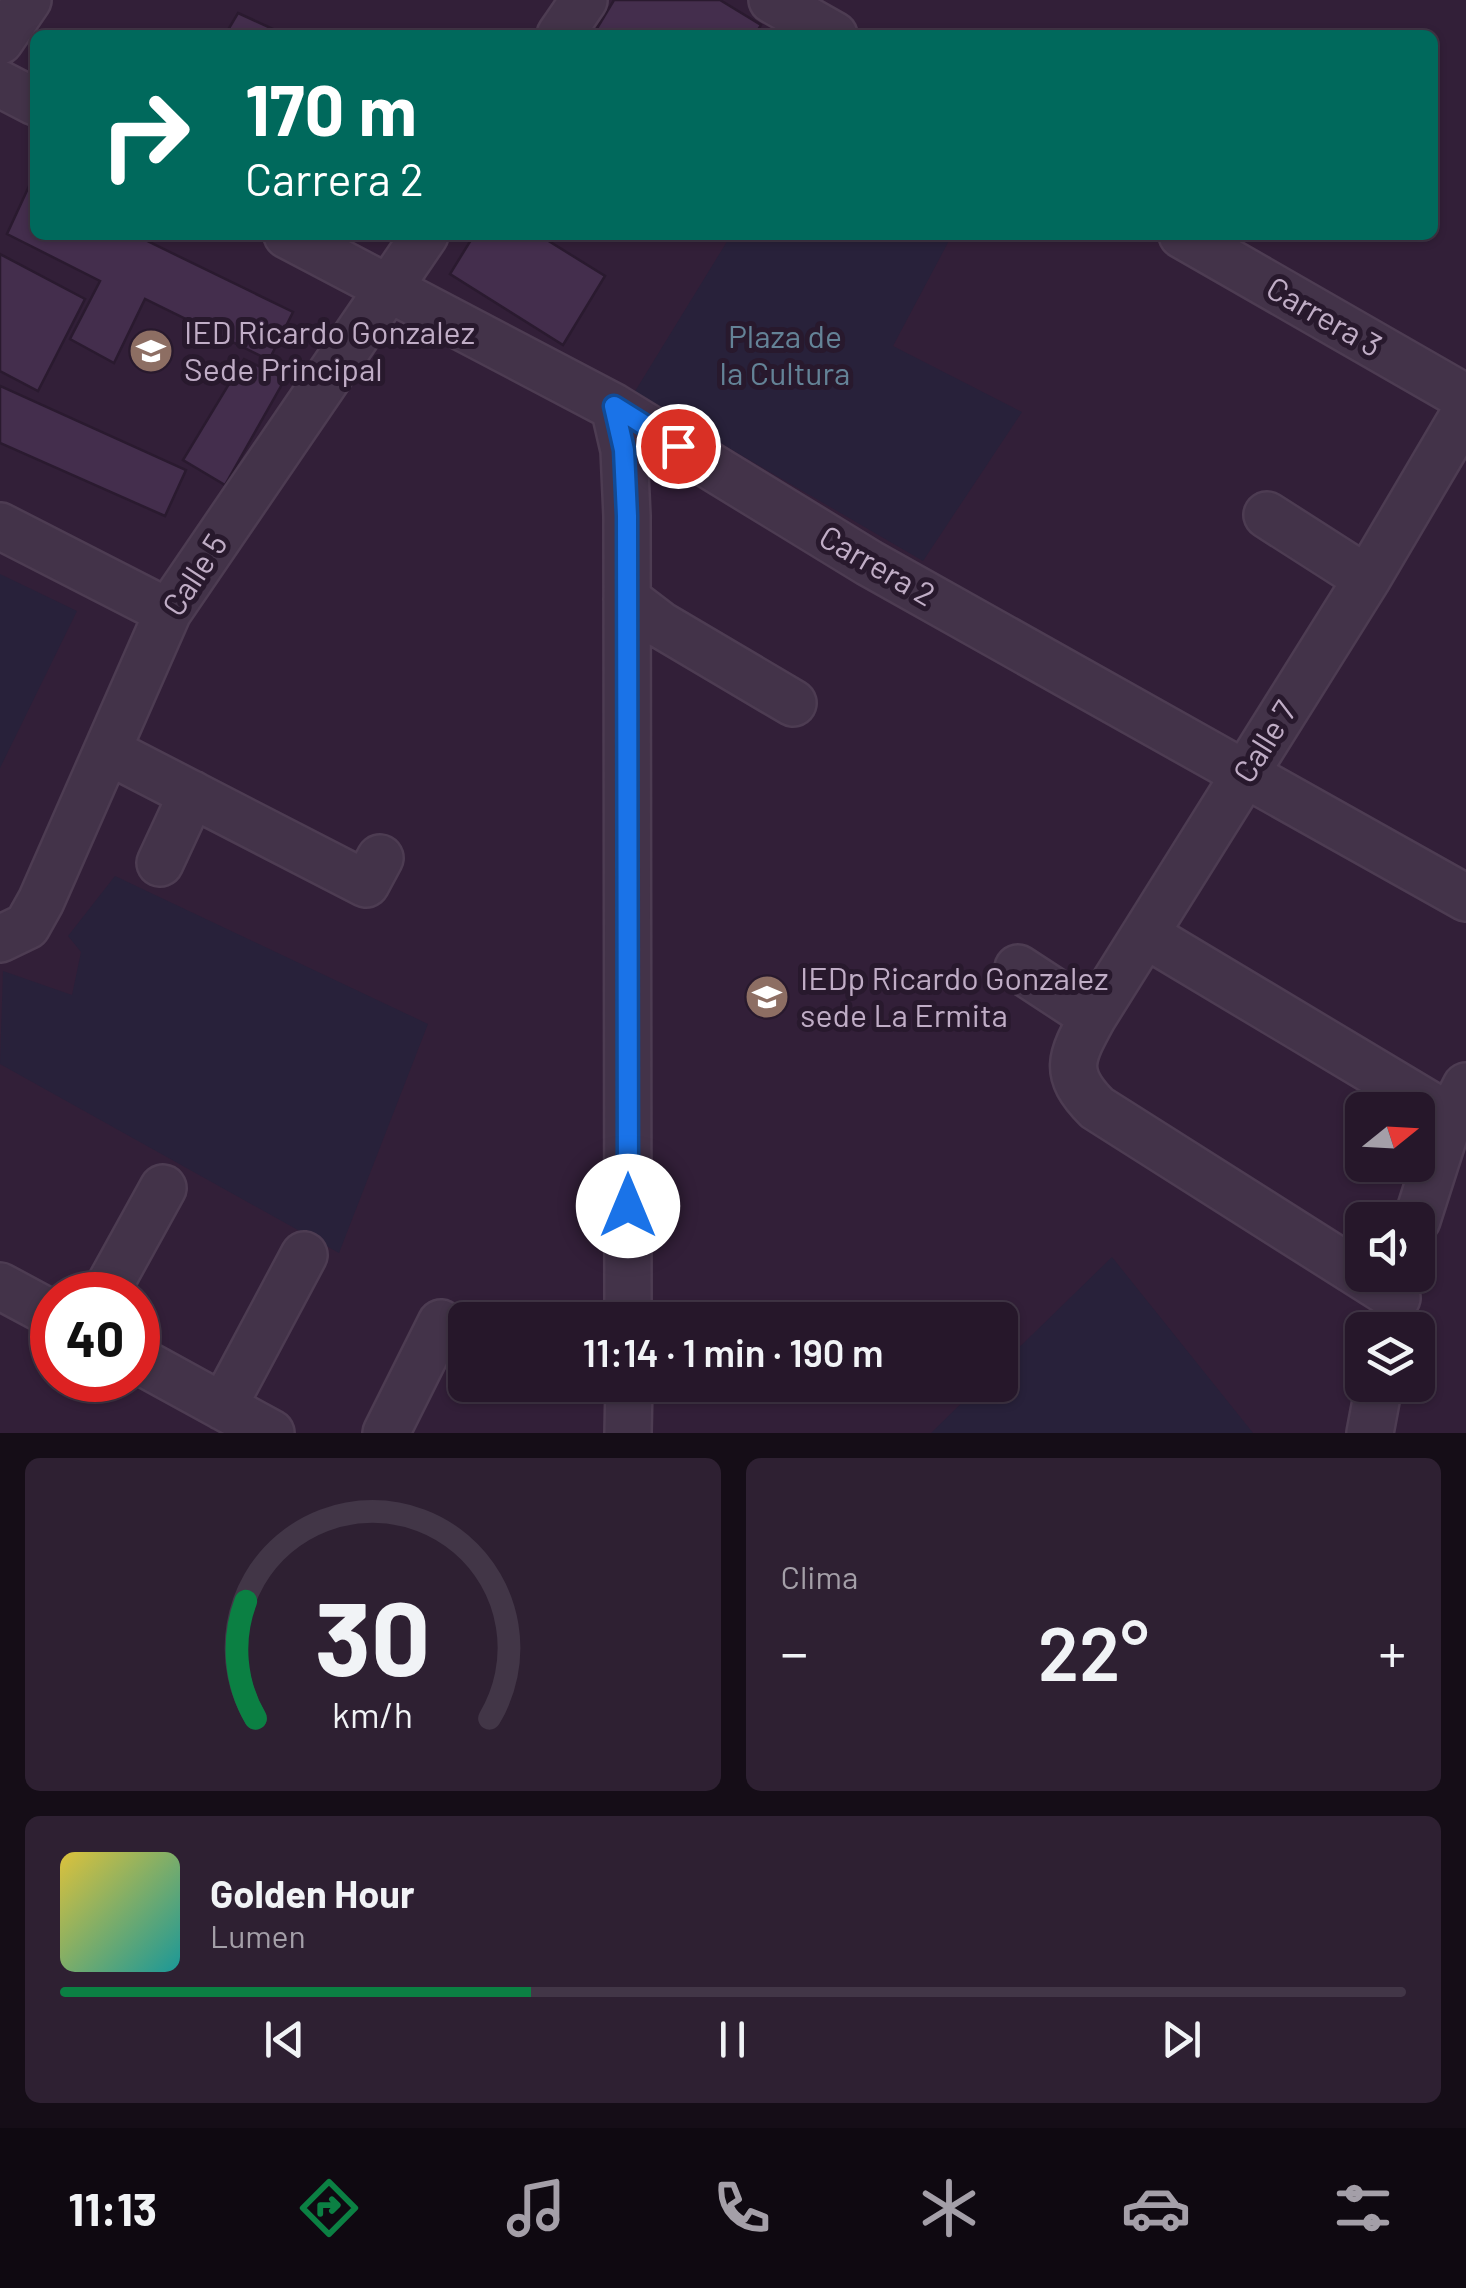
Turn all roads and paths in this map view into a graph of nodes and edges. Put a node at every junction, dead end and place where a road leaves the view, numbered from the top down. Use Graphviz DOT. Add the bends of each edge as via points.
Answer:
graph roads {
  1 [pos="28,0"];
  2 [pos="584,0"];
  3 [pos="772,0"];
  4 [pos="563,30"];
  5 [pos="825,30"];
  6 [pos="0,40"];
  7 [pos="0,84"];
  8 [pos="30,99"];
  9 [pos="297,240"];
  10 [pos="421,240"];
  11 [pos="1191,240"];
  12 [pos="388,288"];
  13 [pos="1466,398"];
  14 [pos="614,406"];
  15 [pos="1466,411"];
  16 [pos="1268,515"];
  17 [pos="0,526"];
  18 [pos="1367,578"];
  19 [pos="627,598"];
  20 [pos="168,612"];
  21 [pos="793,703"];
  22 [pos="108,752"];
  23 [pos="1245,774"];
  24 [pos="192,794"];
  25 [pos="380,858"];
  26 [pos="160,863"];
  27 [pos="1466,898"];
  28 [pos="1146,935"];
  29 [pos="18,944"];
  30 [pos="1018,968"];
  31 [pos="1093,1017"];
  32 [pos="1458,1101"];
  33 [pos="163,1188"];
  34 [pos="1423,1202"];
  35 [pos="304,1255"];
  36 [pos="117,1272"];
  37 [pos="0,1286"];
  38 [pos="1397,1301"];
  39 [pos="30,1302"];
  40 [pos="628,1302"];
  41 [pos="441,1323"];
  42 [pos="160,1372"];
  43 [pos="628,1402"];
  44 [pos="1376,1402"];
  45 [pos="222,1407"];
  46 [pos="271,1433"];
  47 [pos="386,1433"];
  48 [pos="628,1433"];
  49 [pos="1370,1433"];
  1 -- 6 [label="street"];
  2 -- 4 [label="street"];
  3 -- 5 [label="street"];
  7 -- 8 [label="street"];
  9 -- 12 [label="street, Carrera 2"];
  10 -- 12 [label="street, Calle 5"];
  11 -- 13 [label="street, Carrera 3"];
  12 -- 14 [label="street, Carrera 2"];
  12 -- 20 [label="street, Calle 5"];
  14 -- 19 [label="street" via="624,450"];
  14 -- 23 [label="street, Carrera 2" via="869,563"];
  15 -- 18 [label="street, Calle 7"];
  16 -- 18 [label="street"];
  17 -- 20 [label="street"];
  18 -- 23 [label="street, Calle 7"];
  19 -- 21 [label="street"];
  19 -- 40 [label="street"];
  20 -- 22 [label="street, Calle 5"];
  22 -- 24 [label="street"];
  22 -- 29 [label="street, Calle 5"];
  23 -- 27 [label="street, Carrera 2"];
  23 -- 28 [label="street, Calle 7"];
  24 -- 25 [label="street" via="366,884"];
  24 -- 26 [label="street"];
  28 -- 31 [label="street, Calle 7"];
  28 -- 32 [label="street"];
  30 -- 31 [label="street"];
  31 -- 38 [label="street, Calle 7" via="1078,1045 1074,1075 1097,1108"];
  32 -- 34 [label="street"];
  33 -- 36 [label="street"];
  35 -- 45 [label="street"];
  37 -- 39 [label="street"];
  41 -- 47 [label="street"];
  42 -- 45 [label="street"];
  43 -- 48 [label="street"];
  44 -- 49 [label="street"];
  45 -- 46 [label="street"];
}
